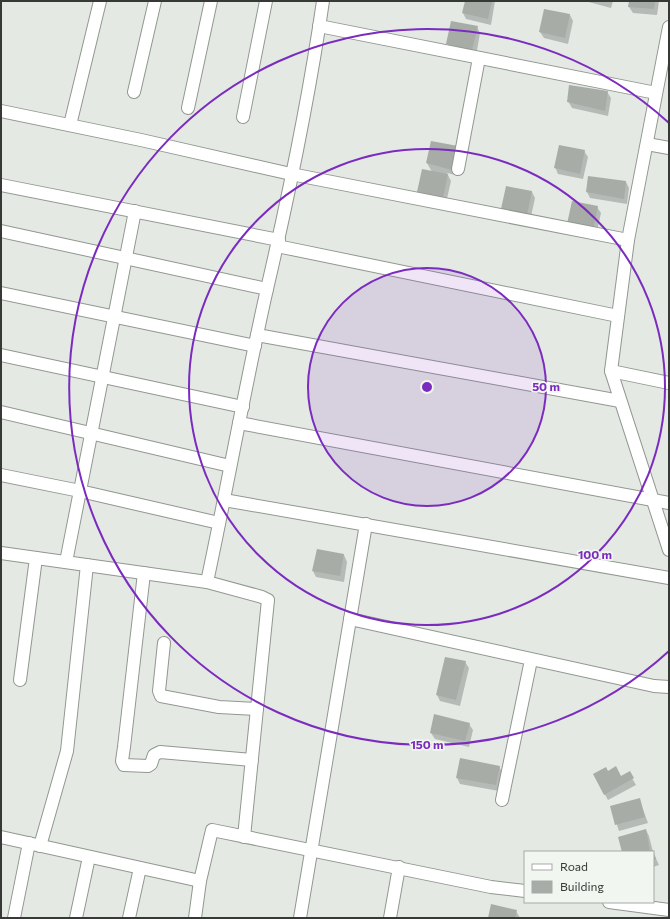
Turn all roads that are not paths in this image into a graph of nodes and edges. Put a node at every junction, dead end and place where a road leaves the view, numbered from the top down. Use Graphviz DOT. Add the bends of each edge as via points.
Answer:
graph roads {
  1 [pos="100,1"];
  2 [pos="155,1"];
  3 [pos="211,1"];
  4 [pos="266,1"];
  5 [pos="323,1"];
  6 [pos="319,26"];
  7 [pos="669,27"];
  8 [pos="666,57"];
  9 [pos="479,58"];
  10 [pos="134,92"];
  11 [pos="656,93"];
  12 [pos="188,108"];
  13 [pos="1,110"];
  14 [pos="242,117"];
  15 [pos="70,126"];
  16 [pos="647,144"];
  17 [pos="669,148"];
  18 [pos="458,169"];
  19 [pos="291,174"];
  20 [pos="1,185"];
  21 [pos="135,211"];
  22 [pos="1,231"];
  23 [pos="628,240"];
  24 [pos="278,243"];
  25 [pos="126,258"];
  26 [pos="267,289"];
  27 [pos="1,293"];
  28 [pos="618,316"];
  29 [pos="113,317"];
  30 [pos="256,340"];
  31 [pos="1,354"];
  32 [pos="611,371"];
  33 [pos="101,375"];
  34 [pos="669,383"];
  35 [pos="620,401"];
  36 [pos="243,407"];
  37 [pos="1,412"];
  38 [pos="239,423"];
  39 [pos="91,432"];
  40 [pos="230,466"];
  41 [pos="1,475"];
  42 [pos="80,491"];
  43 [pos="224,500"];
  44 [pos="652,500"];
  45 [pos="669,503"];
  46 [pos="219,523"];
  47 [pos="366,524"];
  48 [pos="669,550"];
  49 [pos="1,553"];
  50 [pos="36,558"];
  51 [pos="66,562"];
  52 [pos="87,565"];
  53 [pos="144,573"];
  54 [pos="669,578"];
  55 [pos="207,582"];
  56 [pos="350,619"];
  57 [pos="164,643"];
  58 [pos="531,660"];
  59 [pos="20,680"];
  60 [pos="669,687"];
  61 [pos="257,709"];
  62 [pos="252,760"];
  63 [pos="502,800"];
  64 [pos="1,837"];
  65 [pos="244,837"];
  66 [pos="35,845"];
  67 [pos="312,850"];
  68 [pos="89,857"];
  69 [pos="400,867"];
  70 [pos="140,868"];
  71 [pos="200,881"];
  72 [pos="524,891"];
  73 [pos="616,903"];
  74 [pos="669,910"];
  75 [pos="14,918"];
  76 [pos="76,918"];
  77 [pos="129,918"];
  78 [pos="195,918"];
  79 [pos="300,918"];
  80 [pos="390,918"];
  1 -- 15 [label="street"];
  2 -- 10 [label="street"];
  3 -- 12 [label="street"];
  4 -- 14 [label="street"];
  5 -- 6 [label="street"];
  6 -- 9 [label="street"];
  6 -- 19 [label="street" via="314,64"];
  7 -- 8 [label="street"];
  8 -- 11 [label="street"];
  9 -- 11 [label="street"];
  9 -- 18 [label="street"];
  11 -- 16 [label="street"];
  13 -- 15 [label="street"];
  15 -- 19 [label="street"];
  16 -- 17 [label="street"];
  16 -- 23 [label="street"];
  19 -- 23 [label="street"];
  19 -- 24 [label="street"];
  20 -- 21 [label="street"];
  21 -- 24 [label="street"];
  21 -- 25 [label="street"];
  22 -- 25 [label="street"];
  23 -- 28 [label="street"];
  24 -- 26 [label="street"];
  24 -- 28 [label="street"];
  25 -- 26 [label="street"];
  25 -- 29 [label="street"];
  26 -- 30 [label="street"];
  27 -- 29 [label="street"];
  28 -- 32 [label="street"];
  29 -- 30 [label="street"];
  29 -- 33 [label="street"];
  30 -- 35 [label="street"];
  30 -- 36 [label="street"];
  31 -- 33 [label="street"];
  32 -- 34 [label="street"];
  32 -- 35 [label="street"];
  33 -- 36 [label="street"];
  33 -- 39 [label="street"];
  35 -- 44 [label="street"];
  36 -- 38 [label="street"];
  37 -- 39 [label="street"];
  38 -- 40 [label="street"];
  38 -- 44 [label="street"];
  39 -- 40 [label="street"];
  39 -- 42 [label="street"];
  40 -- 43 [label="street"];
  41 -- 42 [label="street"];
  42 -- 46 [label="street"];
  42 -- 51 [label="street"];
  43 -- 46 [label="street"];
  43 -- 47 [label="street"];
  44 -- 45 [label="street"];
  44 -- 48 [label="street"];
  46 -- 55 [label="street"];
  47 -- 54 [label="street"];
  47 -- 56 [label="street"];
  49 -- 50 [label="street"];
  50 -- 51 [label="street"];
  50 -- 59 [label="street"];
  51 -- 52 [label="street"];
  52 -- 53 [label="street"];
  52 -- 66 [label="street" via="67,751"];
  53 -- 55 [label="street"];
  53 -- 62 [label="street" via="122,761 124,765 148,766 154,755 160,752"];
  55 -- 61 [label="street" via="262,596 268,600"];
  56 -- 58 [label="street"];
  56 -- 67 [label="street"];
  57 -- 61 [label="street" via="159,691 161,696 219,707"];
  58 -- 60 [label="street"];
  58 -- 63 [label="street"];
  61 -- 62 [label="street"];
  62 -- 65 [label="street"];
  64 -- 66 [label="street"];
  65 -- 67 [label="street"];
  65 -- 71 [label="street" via="212,830"];
  66 -- 68 [label="street"];
  66 -- 75 [label="street"];
  67 -- 69 [label="street"];
  67 -- 79 [label="street"];
  68 -- 70 [label="street"];
  68 -- 76 [label="street"];
  69 -- 72 [label="street" via="491,887"];
  69 -- 80 [label="street"];
  70 -- 71 [label="street"];
  70 -- 77 [label="street"];
  71 -- 78 [label="street"];
  73 -- 74 [label="street"];
}
